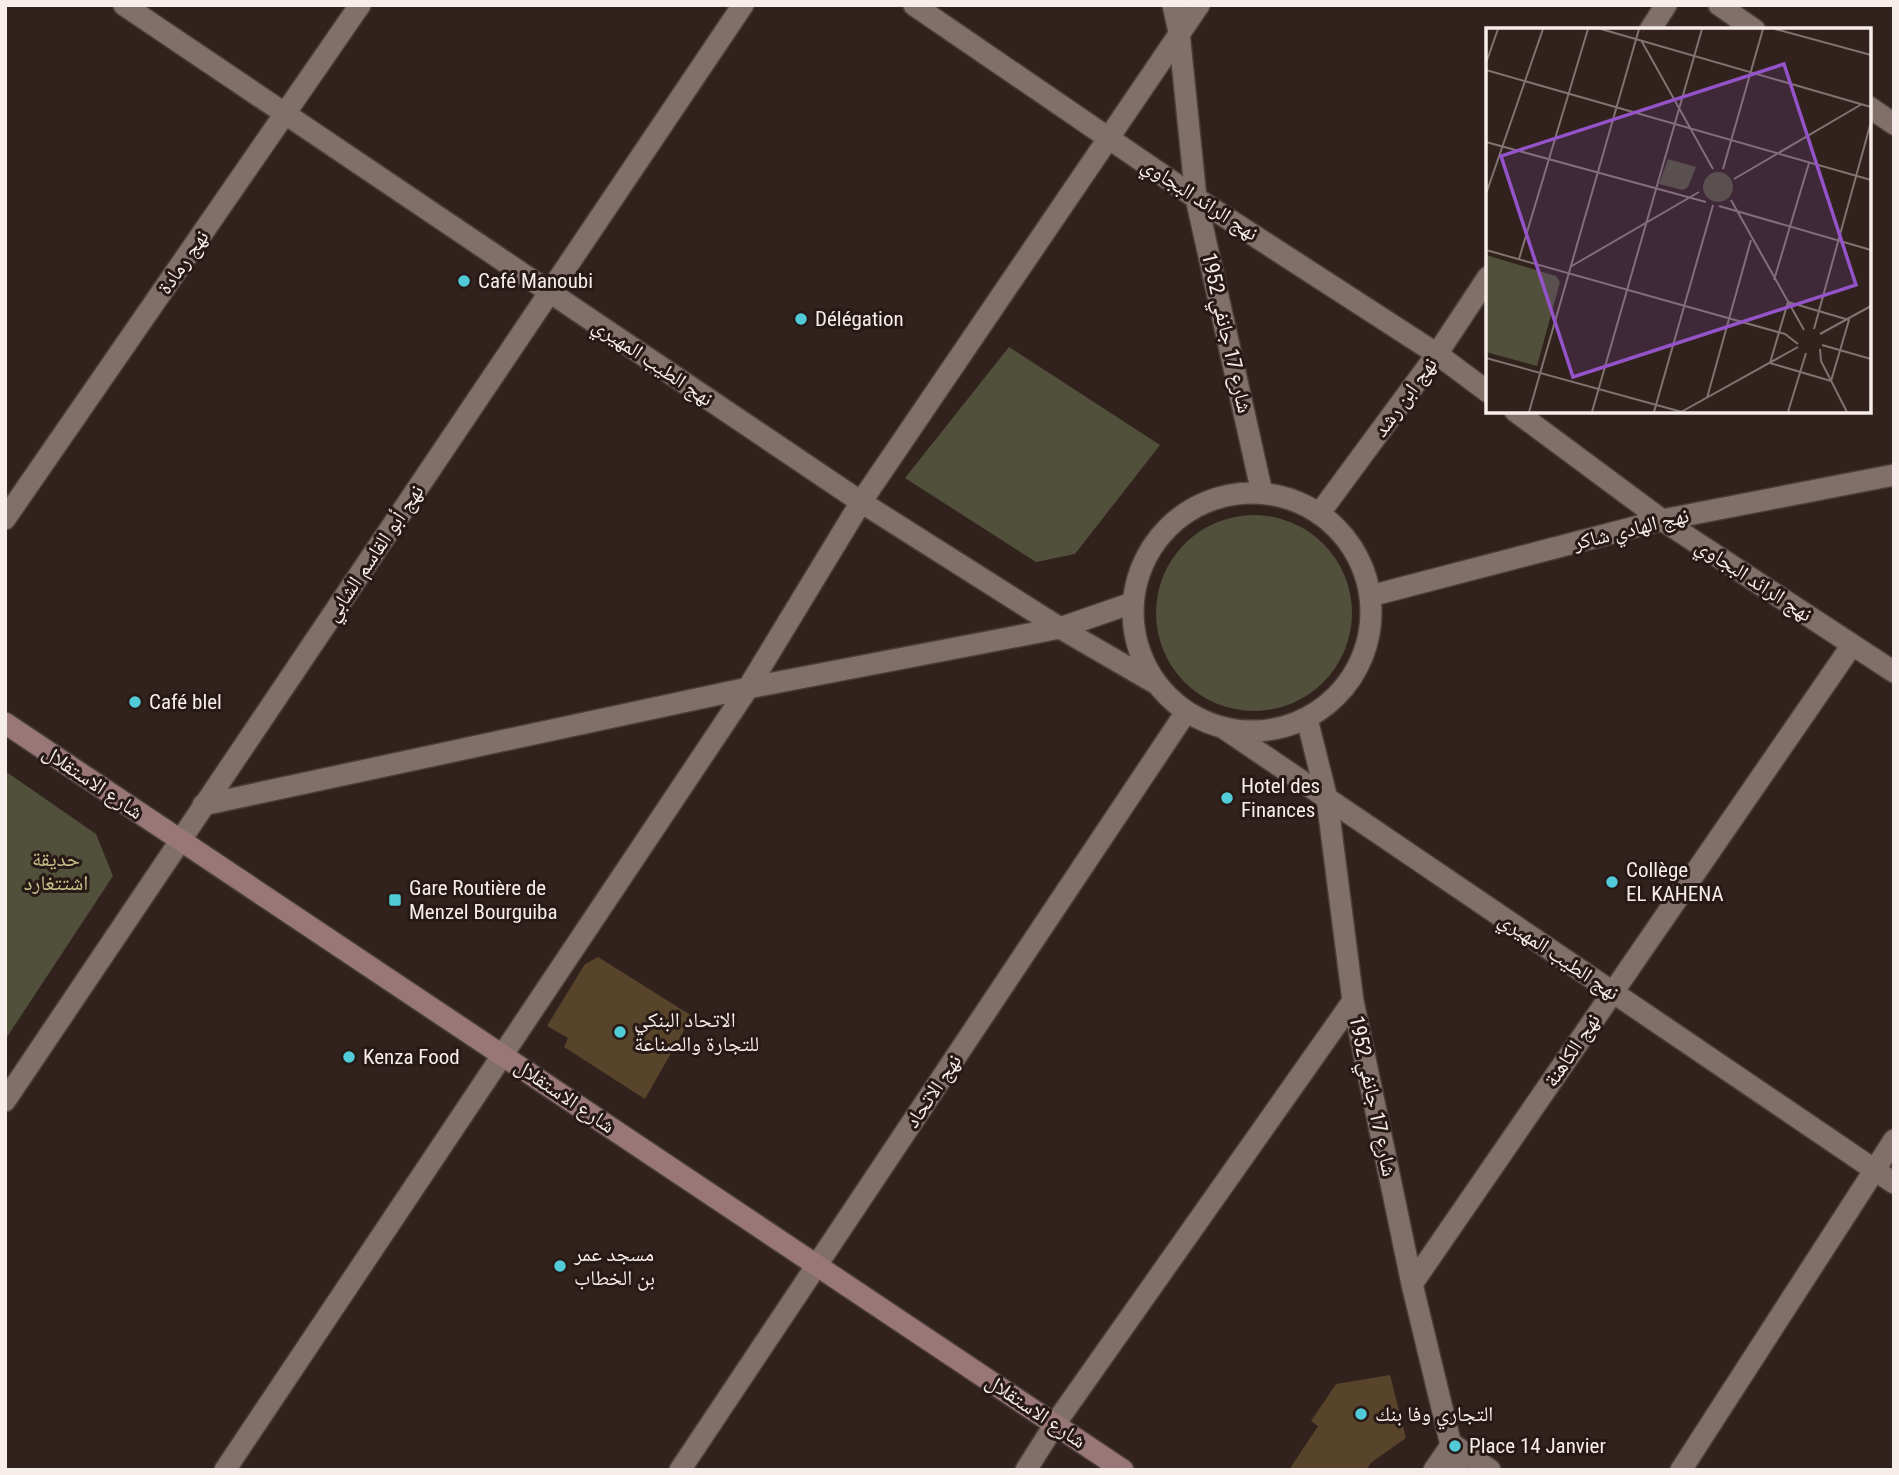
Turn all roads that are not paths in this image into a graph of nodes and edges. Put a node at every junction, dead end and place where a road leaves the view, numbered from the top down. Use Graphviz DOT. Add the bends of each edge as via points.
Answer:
graph roads {
  1 [pos="124,5"];
  2 [pos="360,5"];
  3 [pos="743,5"];
  4 [pos="914,5"];
  5 [pos="1173,5"];
  6 [pos="1199,5"];
  7 [pos="1667,5"];
  8 [pos="1719,5"];
  9 [pos="1651,28"];
  10 [pos="1752,28"];
  11 [pos="1179,32"];
  12 [pos="1871,108"];
  13 [pos="286,113"];
  14 [pos="1894,124"];
  15 [pos="1108,139"];
  16 [pos="1196,198"];
  17 [pos="1486,280"];
  18 [pos="551,292"];
  19 [pos="1437,354"];
  20 [pos="1486,390"];
  21 [pos="1517,413"];
  22 [pos="1894,475"];
  23 [pos="1262,493"];
  24 [pos="861,502"];
  25 [pos="1319,514"];
  26 [pos="5,519"];
  27 [pos="1662,520"];
  28 [pos="1370,596"];
  29 [pos="1132,603"];
  30 [pos="1060,628"];
  31 [pos="1852,645"];
  32 [pos="1894,672"];
  33 [pos="1155,683"];
  34 [pos="748,688"];
  35 [pos="1186,712"];
  36 [pos="1307,719"];
  37 [pos="5,723"];
  38 [pos="1225,729"];
  39 [pos="1327,799"];
  40 [pos="203,805"];
  41 [pos="180,840"];
  42 [pos="1611,992"];
  43 [pos="1353,1001"];
  44 [pos="503,1054"];
  45 [pos="5,1101"];
  46 [pos="1894,1140"];
  47 [pos="1874,1169"];
  48 [pos="1894,1183"];
  49 [pos="817,1265"];
  50 [pos="1412,1284"];
  51 [pos="1055,1423"];
  52 [pos="1452,1444"];
  53 [pos="225,1470"];
  54 [pos="680,1470"];
  55 [pos="1026,1470"];
  56 [pos="1124,1470"];
  57 [pos="1434,1470"];
  58 [pos="1457,1470"];
  59 [pos="1490,1470"];
  60 [pos="1681,1470"];
  1 -- 13 [label="street, نهج الطيب المهيري"];
  2 -- 13 [label="street, نهج رمادة"];
  3 -- 18 [label="street, نهج أبو القاسم الشابي"];
  4 -- 15 [label="street, نهج الرائد البجاوي"];
  5 -- 11 [label="street, شارع 17 جانفي 1952"];
  6 -- 11 [label="street"];
  7 -- 9 [label="street"];
  8 -- 10 [label="street"];
  11 -- 15 [label="street"];
  11 -- 16 [label="street, شارع 17 جانفي 1952"];
  12 -- 14 [label="street"];
  13 -- 18 [label="street, نهج الطيب المهيري"];
  13 -- 26 [label="street, نهج رمادة"];
  15 -- 16 [label="street, نهج الرائد البجاوي"];
  15 -- 24 [label="street"];
  16 -- 19 [label="street, نهج الرائد البجاوي"];
  16 -- 23 [label="street, شارع 17 جانفي 1952"];
  17 -- 19 [label="street, نهج ابن رشد"];
  18 -- 24 [label="street, نهج الطيب المهيري"];
  18 -- 40 [label="street, نهج أبو القاسم الشابي"];
  19 -- 20 [label="street, نهج الرائد البجاوي"];
  19 -- 25 [label="street, نهج ابن رشد"];
  21 -- 27 [label="street, نهج الرائد البجاوي"];
  22 -- 27 [label="street, نهج الهادي شاكر"];
  23 -- 25 [label="street" via="1292,500"];
  23 -- 29 [label="street" via="1225,496 1189,510 1160,534 1141,566"];
  24 -- 30 [label="street, نهج الطيب المهيري"];
  24 -- 34 [label="street"];
  25 -- 28 [label="street" via="1354,549"];
  27 -- 28 [label="street, نهج الهادي شاكر"];
  27 -- 31 [label="street, نهج الرائد البجاوي"];
  28 -- 36 [label="street" via="1370,632 1358,668 1337,697"];
  29 -- 30 [label="street"];
  29 -- 33 [label="street" via="1136,645"];
  30 -- 33 [label="street, نهج الطيب المهيري"];
  30 -- 34 [label="street"];
  31 -- 32 [label="street, نهج الرائد البجاوي"];
  31 -- 42 [label="street, نهج الكاهنة"];
  33 -- 35 [label="street"];
  34 -- 40 [label="street"];
  34 -- 44 [label="street"];
  35 -- 38 [label="street"];
  35 -- 49 [label="street, نهج الاتحاد"];
  36 -- 38 [label="street" via="1280,729"];
  36 -- 39 [label="street, شارع 17 جانفي 1952"];
  37 -- 41 [label="main road, شارع الاستقلال"];
  38 -- 39 [label="street, نهج الطيب المهيري"];
  39 -- 42 [label="street, نهج الطيب المهيري"];
  39 -- 43 [label="street, شارع 17 جانفي 1952"];
  40 -- 41 [label="street, نهج أبو القاسم الشابي"];
  41 -- 44 [label="main road, شارع الاستقلال"];
  41 -- 45 [label="street, نهج أبو القاسم الشابي"];
  42 -- 47 [label="street, نهج الطيب المهيري"];
  42 -- 50 [label="street, نهج الكاهنة"];
  43 -- 50 [label="street, شارع 17 جانفي 1952"];
  43 -- 51 [label="street"];
  44 -- 49 [label="main road, شارع الاستقلال"];
  44 -- 53 [label="street"];
  46 -- 47 [label="street"];
  47 -- 48 [label="street, نهج الطيب المهيري"];
  47 -- 60 [label="street"];
  49 -- 51 [label="main road, شارع الاستقلال"];
  49 -- 54 [label="street, نهج الاتحاد"];
  50 -- 52 [label="street, شارع 17 جانفي 1952"];
  51 -- 55 [label="street"];
  51 -- 56 [label="main road, شارع الاستقلال"];
  52 -- 57 [label="street"];
  52 -- 58 [label="street, شارع 17 جانفي 1952"];
  52 -- 59 [label="street"];
}
